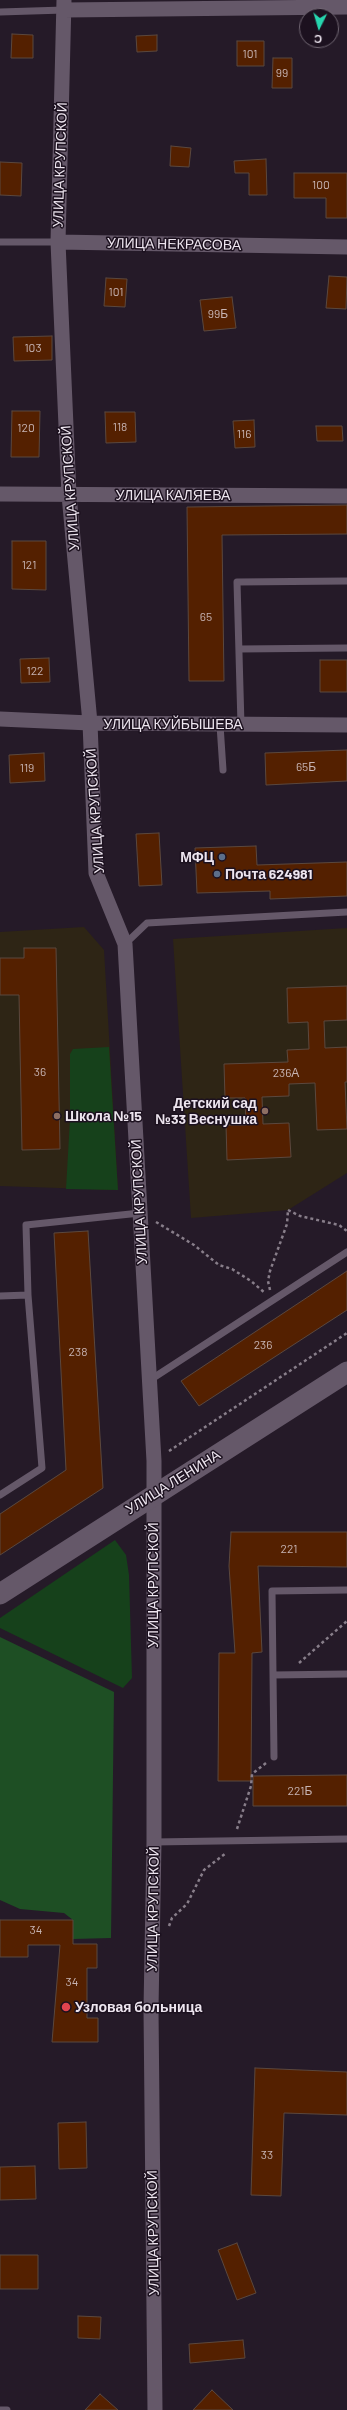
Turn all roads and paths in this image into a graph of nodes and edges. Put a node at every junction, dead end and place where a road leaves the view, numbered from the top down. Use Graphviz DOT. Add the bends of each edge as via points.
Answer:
graph roads {
  1 [pos="64,5"];
  2 [pos="347,7"];
  3 [pos="0,12"];
  4 [pos="0,242"];
  5 [pos="58,242"];
  6 [pos="347,247"];
  7 [pos="0,494"];
  8 [pos="69,495"];
  9 [pos="347,496"];
  10 [pos="347,581"];
  11 [pos="347,648"];
  12 [pos="239,649"];
  13 [pos="0,719"];
  14 [pos="90,723"];
  15 [pos="220,725"];
  16 [pos="241,725"];
  17 [pos="347,725"];
  18 [pos="223,770"];
  19 [pos="347,912"];
  20 [pos="124,944"];
  21 [pos="140,1213"];
  22 [pos="347,1232"];
  23 [pos="347,1252"];
  24 [pos="28,1295"];
  25 [pos="0,1296"];
  26 [pos="272,1301"];
  27 [pos="347,1333"];
  28 [pos="346,1374"];
  29 [pos="150,1380"];
  30 [pos="154,1461"];
  31 [pos="0,1496"];
  32 [pos="153,1497"];
  33 [pos="347,1590"];
  34 [pos="0,1594"];
  35 [pos="347,1621"];
  36 [pos="347,1674"];
  37 [pos="286,1675"];
  38 [pos="273,1676"];
  39 [pos="274,1757"];
  40 [pos="347,1839"];
  41 [pos="154,1842"];
  42 [pos="0,2410"];
  43 [pos="7,2410"];
  44 [pos="155,2410"];
  1 -- 2 [label="street"];
  1 -- 3 [label="lane"];
  1 -- 5 [label="street, УЛИЦА КРУПСКОЙ"];
  4 -- 5 [label="lane, УЛИЦА НЕКРАСОВА"];
  5 -- 6 [label="street, УЛИЦА НЕКРАСОВА"];
  5 -- 8 [label="street, УЛИЦА КРУПСКОЙ"];
  7 -- 8 [label="street, УЛИЦА КАЛЯЕВА"];
  8 -- 9 [label="street, УЛИЦА КАЛЯЕВА"];
  8 -- 14 [label="street, УЛИЦА КРУПСКОЙ"];
  10 -- 12 [label="lane" via="237,582"];
  11 -- 12 [label="lane"];
  12 -- 16 [label="lane"];
  13 -- 14 [label="street, УЛИЦА КУЙБЫШЕВА"];
  14 -- 15 [label="street, УЛИЦА КУЙБЫШЕВА"];
  14 -- 20 [label="street, УЛИЦА КРУПСКОЙ" via="96,873"];
  15 -- 16 [label="street, УЛИЦА КУЙБЫШЕВА"];
  15 -- 18 [label="lane"];
  16 -- 17 [label="street, УЛИЦА КУЙБЫШЕВА"];
  19 -- 20 [label="lane" via="147,923"];
  20 -- 21 [label="street, УЛИЦА КРУПСКОЙ"];
  21 -- 24 [label="lane" via="26,1225"];
  21 -- 26 [label="path" via="194,1245 219,1265 232,1269 251,1281"];
  21 -- 29 [label="street, УЛИЦА КРУПСКОЙ"];
  22 -- 26 [label="path" via="339,1224 300,1216 288,1210 287,1224 273,1258 268,1281"];
  23 -- 26 [label="lane"];
  24 -- 25 [label="lane"];
  24 -- 31 [label="lane" via="42,1468"];
  26 -- 29 [label="lane"];
  27 -- 30 [label="path"];
  28 -- 32 [label="street, УЛИЦА ЛЕНИНА"];
  29 -- 30 [label="street, УЛИЦА КРУПСКОЙ"];
  30 -- 32 [label="street, УЛИЦА КРУПСКОЙ"];
  32 -- 34 [label="street, УЛИЦА ЛЕНИНА"];
  32 -- 41 [label="street, УЛИЦА КРУПСКОЙ"];
  33 -- 38 [label="lane" via="272,1591"];
  35 -- 37 [label="path"];
  36 -- 37 [label="lane"];
  37 -- 38 [label="lane"];
  38 -- 39 [label="lane"];
  40 -- 41 [label="lane"];
  41 -- 44 [label="street, УЛИЦА КРУПСКОЙ" via="151,2009"];
  42 -- 43 [label="lane"];
}
